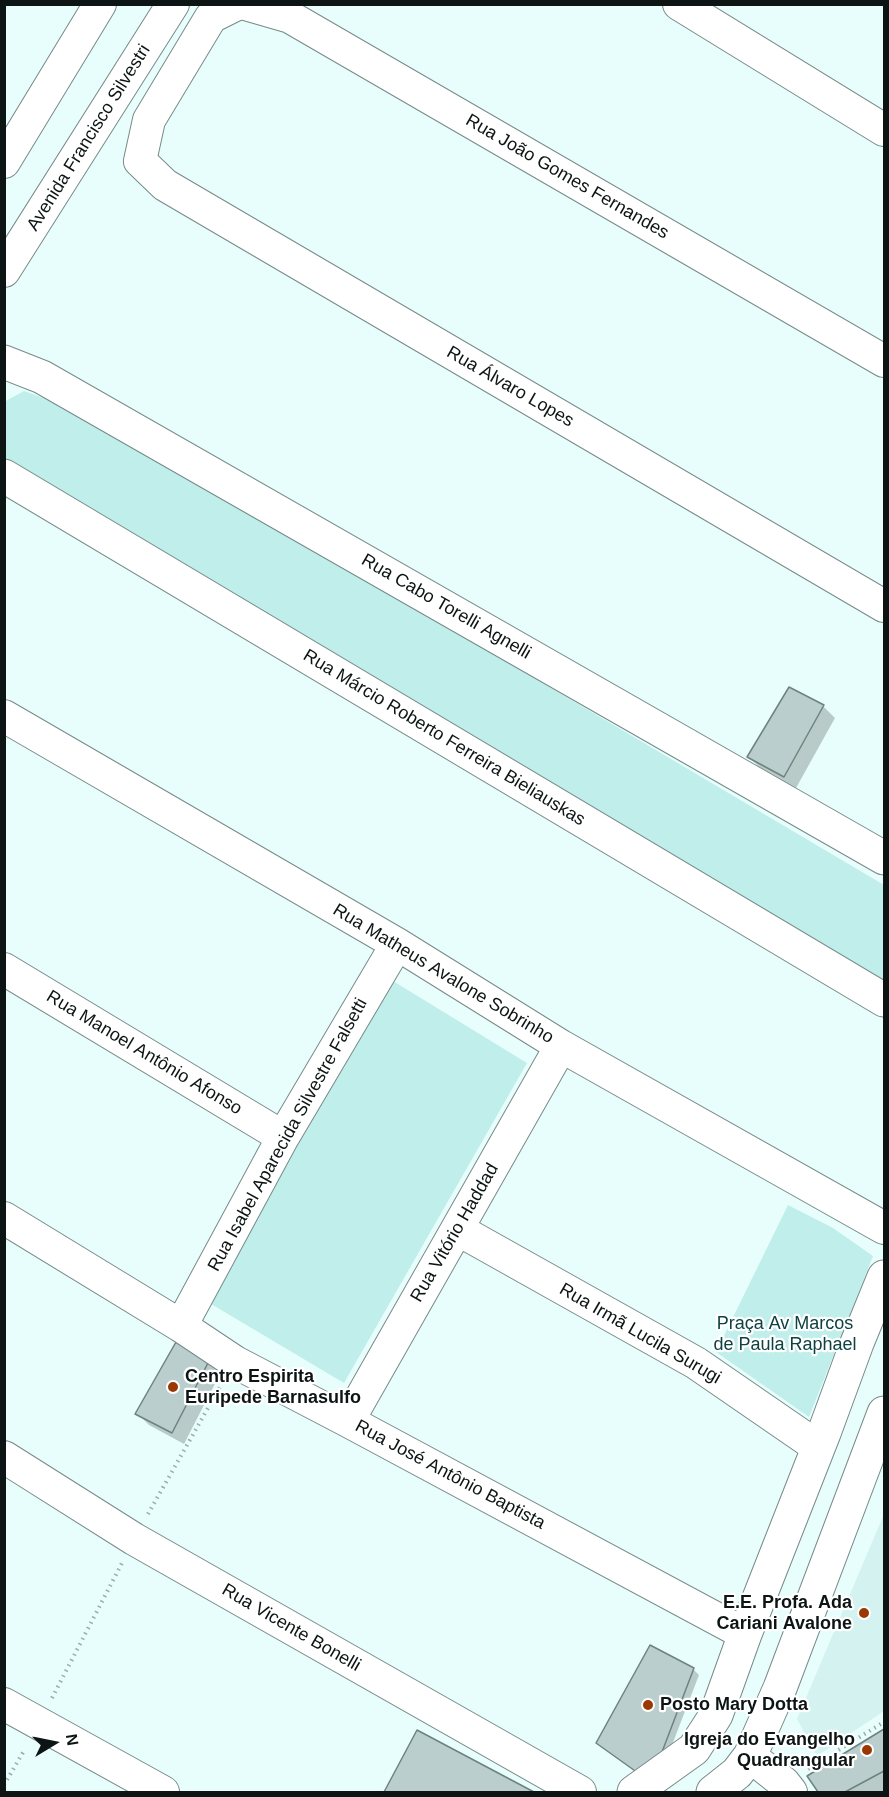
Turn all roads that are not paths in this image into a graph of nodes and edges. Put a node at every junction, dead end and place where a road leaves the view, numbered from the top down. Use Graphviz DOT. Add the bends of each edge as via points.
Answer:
graph roads {
  1 [pos="100,4"];
  2 [pos="174,4"];
  3 [pos="237,4"];
  4 [pos="245,4"];
  5 [pos="679,4"];
  6 [pos="885,130"];
  7 [pos="4,162"];
  8 [pos="4,271"];
  9 [pos="885,361"];
  10 [pos="4,362"];
  11 [pos="4,476"];
  12 [pos="885,606"];
  13 [pos="4,716"];
  14 [pos="885,858"];
  15 [pos="397,944"];
  16 [pos="4,969"];
  17 [pos="885,1000"];
  18 [pos="561,1046"];
  19 [pos="283,1137"];
  20 [pos="4,1218"];
  21 [pos="885,1228"];
  22 [pos="457,1229"];
  23 [pos="885,1277"];
  24 [pos="181,1326"];
  25 [pos="885,1413"];
  26 [pos="348,1420"];
  27 [pos="819,1447"];
  28 [pos="4,1457"];
  29 [pos="745,1634"];
  30 [pos="4,1704"];
  31 [pos="716,1715"];
  32 [pos="694,1749"];
  33 [pos="753,1749"];
  34 [pos="721,1787"];
  35 [pos="787,1788"];
  36 [pos="163,1792"];
  37 [pos="580,1792"];
  38 [pos="634,1792"];
  1 -- 7 [label="street"];
  2 -- 8 [label="street, Avenida Francisco Silvestri"];
  3 -- 12 [label="street, Rua Álvaro Lopes" via="211,17 149,120 140,161 165,185"];
  4 -- 9 [label="street, Rua João Gomes Fernandes" via="290,17"];
  5 -- 6 [label="street"];
  10 -- 14 [label="street, Rua Cabo Torelli Agnelli" via="53,383"];
  11 -- 17 [label="street, Rua Márcio Roberto Ferreira Bieliauskas"];
  13 -- 15 [label="street, Rua Matheus Avalone Sobrinho"];
  15 -- 18 [label="street, Rua Matheus Avalone Sobrinho"];
  15 -- 19 [label="street, Rua Isabel Aparecida Silvestre Falsetti"];
  16 -- 19 [label="street, Rua Manoel Antônio Afonso"];
  18 -- 21 [label="street, Rua Matheus Avalone Sobrinho"];
  18 -- 22 [label="street, Rua Vitório Haddad"];
  19 -- 24 [label="street, Rua Isabel Aparecida Silvestre Falsetti"];
  20 -- 24 [label="street, Rua José Antônio Baptista"];
  22 -- 26 [label="street, Rua Vitório Haddad"];
  22 -- 27 [label="street, Rua Irmã Lucila Surugi" via="696,1363"];
  23 -- 27 [label="street"];
  24 -- 26 [label="street, Rua José Antônio Baptista" via="235,1362"];
  25 -- 33 [label="street"];
  26 -- 29 [label="street, Rua José Antônio Baptista"];
  27 -- 29 [label="street"];
  28 -- 37 [label="street, Rua Vicente Bonelli" via="134,1539"];
  29 -- 31 [label="street"];
  30 -- 36 [label="street"];
  31 -- 32 [label="street"];
  31 -- 33 [label="street" via="744,1722"];
  32 -- 34 [label="street" via="698,1760"];
  32 -- 38 [label="street"];
  33 -- 34 [label="street"];
  33 -- 35 [label="street"];
}
